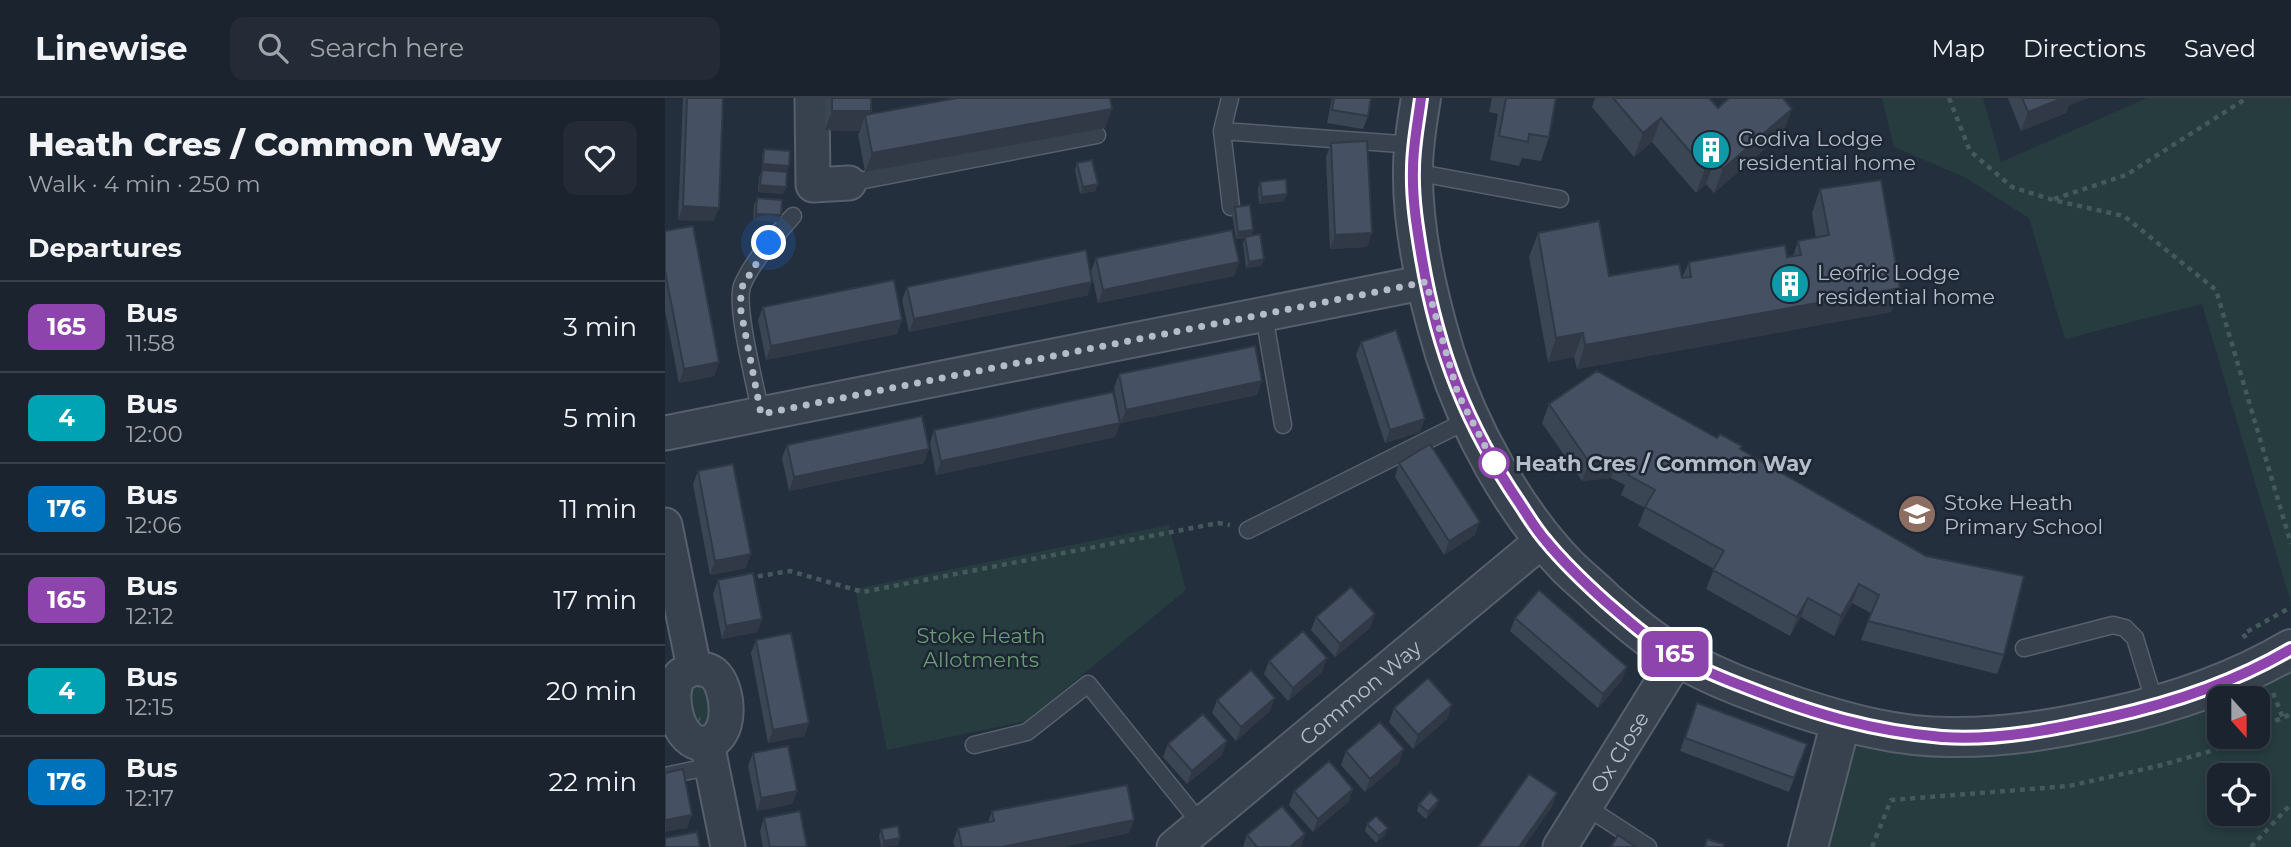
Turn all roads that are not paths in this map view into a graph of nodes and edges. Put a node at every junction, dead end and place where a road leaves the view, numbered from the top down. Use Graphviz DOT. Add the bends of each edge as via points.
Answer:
graph roads {
  1 [pos="813,98"];
  2 [pos="1230,98"];
  3 [pos="1421,98"];
  4 [pos="1222,131"];
  5 [pos="1097,135"];
  6 [pos="1413,158"];
  7 [pos="849,183"];
  8 [pos="1560,199"];
  9 [pos="1231,207"];
  10 [pos="793,216"];
  11 [pos="1426,282"];
  12 [pos="1264,315"];
  13 [pos="761,414"];
  14 [pos="1470,419"];
  15 [pos="1283,425"];
  16 [pos="665,433"];
  17 [pos="665,525"];
  18 [pos="1248,530"];
  19 [pos="1544,539"];
  20 [pos="2024,648"];
  21 [pos="2291,649"];
  22 [pos="1678,657"];
  23 [pos="2156,707"];
  24 [pos="1841,721"];
  25 [pos="974,745"];
  26 [pos="709,755"];
  27 [pos="665,776"];
  28 [pos="1585,806"];
  29 [pos="1201,824"];
  30 [pos="728,847"];
  31 [pos="1174,847"];
  32 [pos="1560,847"];
  33 [pos="1648,847"];
  34 [pos="1808,847"];
  1 -- 7 [label="street" via="813,185"];
  2 -- 4 [label="lane"];
  3 -- 6 [label="street"];
  4 -- 6 [label="lane"];
  4 -- 9 [label="lane"];
  5 -- 7 [label="lane"];
  6 -- 8 [label="lane"];
  6 -- 11 [label="street" via="1416,222"];
  10 -- 13 [label="lane" via="769,243 742,287 740,306"];
  11 -- 12 [label="street"];
  11 -- 14 [label="street" via="1458,394"];
  12 -- 13 [label="street"];
  12 -- 15 [label="lane"];
  13 -- 16 [label="street"];
  14 -- 18 [label="lane"];
  14 -- 19 [label="street" via="1509,489"];
  17 -- 26 [label="street" via="694,668 675,683 679,726"];
  19 -- 22 [label="street" via="1568,567 1643,634"];
  19 -- 29 [label="street, Common Way"];
  20 -- 23 [label="lane" via="2113,625 2125,628 2135,638"];
  21 -- 23 [label="street" via="2263,666"];
  22 -- 24 [label="street"];
  22 -- 28 [label="street, Ox Close"];
  23 -- 24 [label="street" via="1997,737 1945,737"];
  24 -- 34 [label="street"];
  25 -- 29 [label="lane" via="1027,732 1088,684"];
  26 -- 27 [label="lane"];
  26 -- 30 [label="street"];
  28 -- 32 [label="street, Ox Close"];
  28 -- 33 [label="lane"];
  29 -- 31 [label="street, Common Way"];
}
